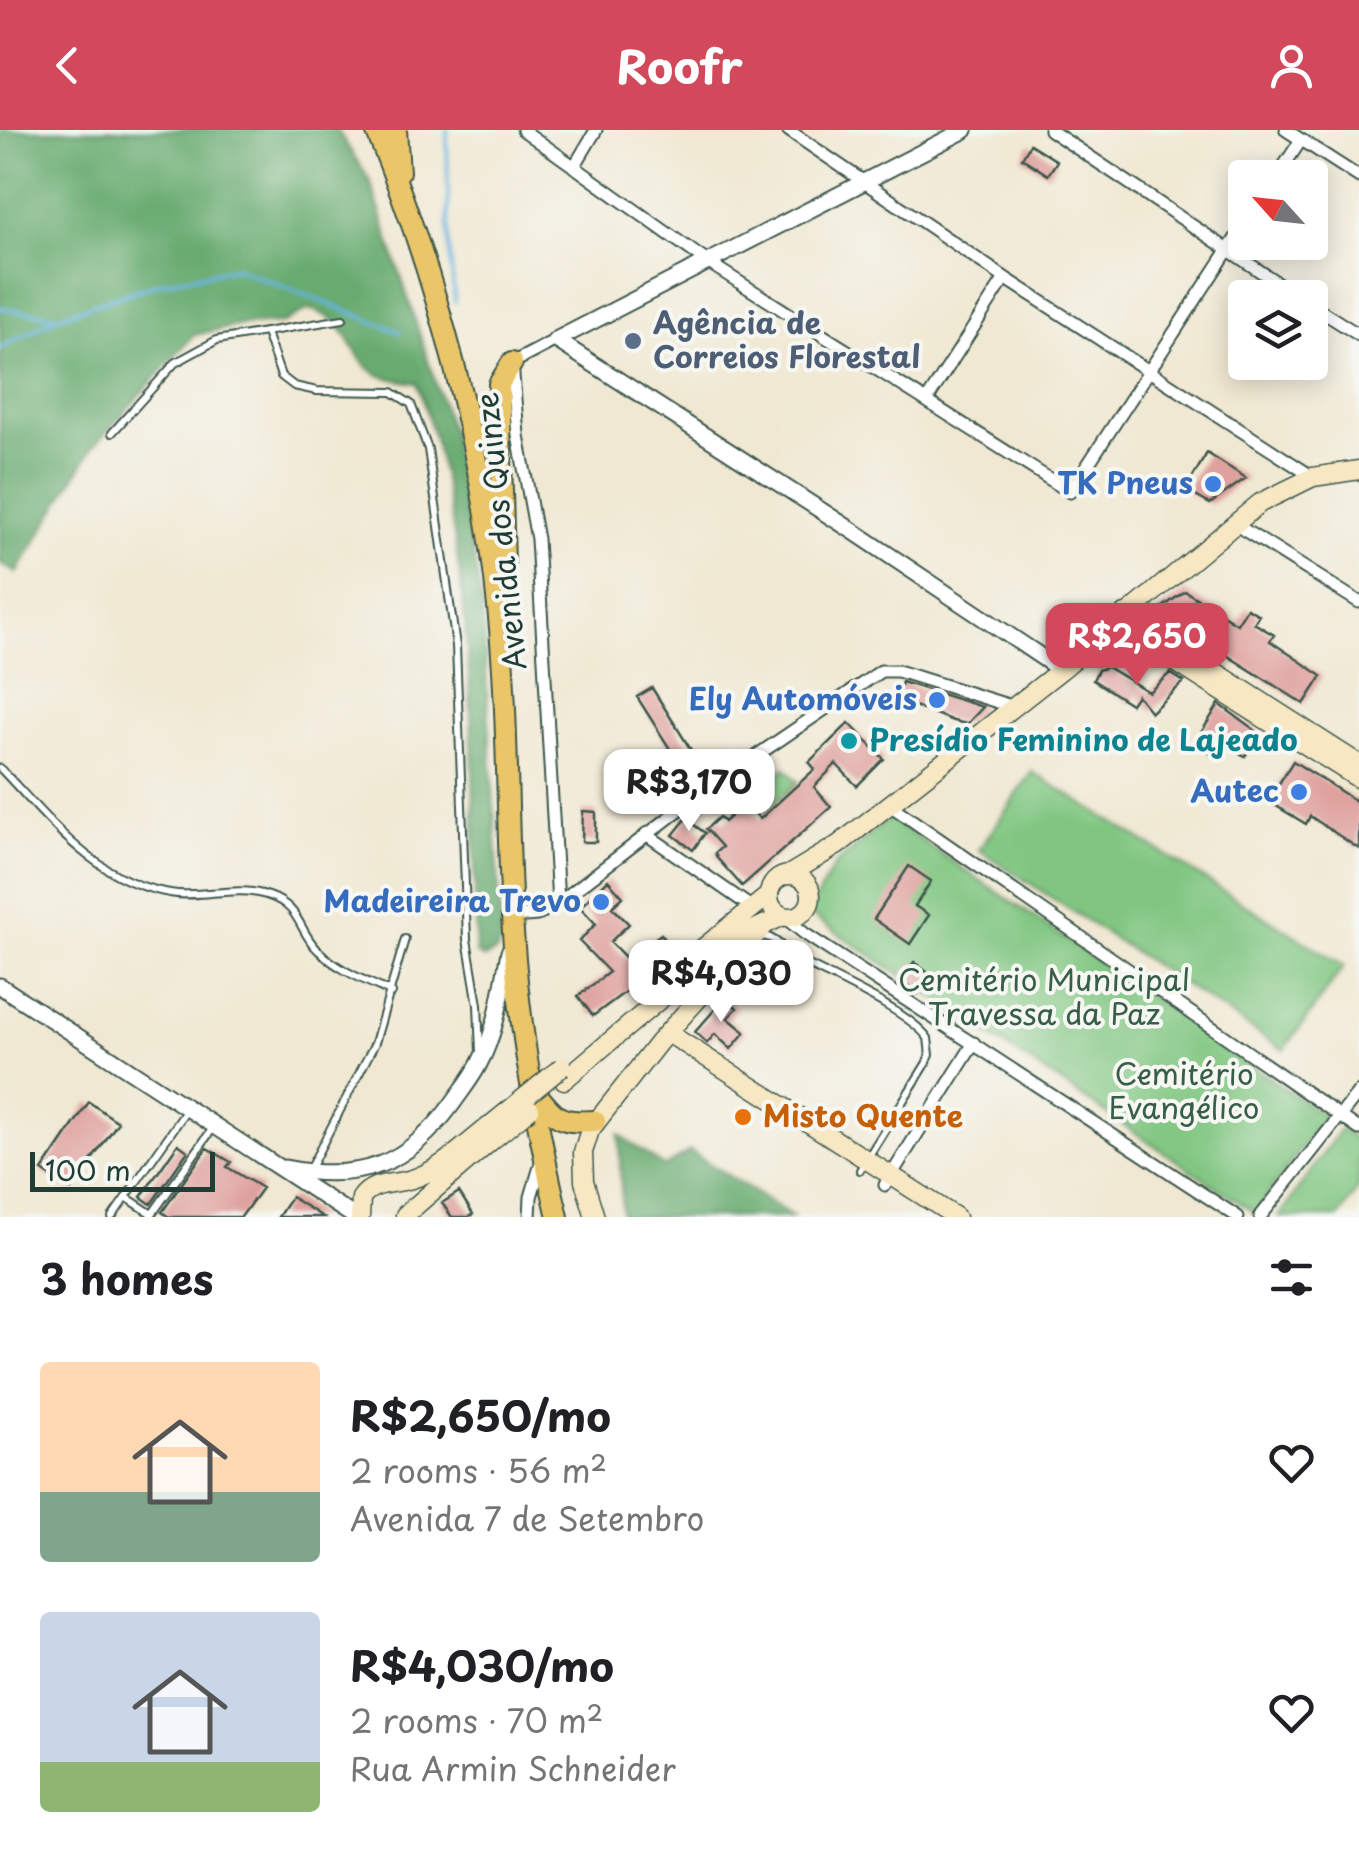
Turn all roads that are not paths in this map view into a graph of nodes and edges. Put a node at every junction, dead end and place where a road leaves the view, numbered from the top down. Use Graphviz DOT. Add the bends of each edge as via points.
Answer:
graph roads {
  1 [pos="362,130"];
  2 [pos="523,130"];
  3 [pos="596,130"];
  4 [pos="788,130"];
  5 [pos="965,130"];
  6 [pos="1050,130"];
  7 [pos="1286,130"];
  8 [pos="384,134"];
  9 [pos="1301,140"];
  10 [pos="1288,160"];
  11 [pos="574,167"];
  12 [pos="1359,177"];
  13 [pos="866,181"];
  14 [pos="1227,250"];
  15 [pos="709,263"];
  16 [pos="1004,278"];
  17 [pos="1273,280"];
  18 [pos="1328,316"];
  19 [pos="343,318"];
  20 [pos="266,332"];
  21 [pos="1359,336"];
  22 [pos="556,340"];
  23 [pos="512,363"];
  24 [pos="1150,370"];
  25 [pos="927,400"];
  26 [pos="112,434"];
  27 [pos="1359,470"];
  28 [pos="1313,477"];
  29 [pos="1232,523"];
  30 [pos="1359,602"];
  31 [pos="498,606"];
  32 [pos="1120,618"];
  33 [pos="1061,670"];
  34 [pos="1014,707"];
  35 [pos="1325,750"];
  36 [pos="1359,764"];
  37 [pos="0,768"];
  38 [pos="1359,780"];
  39 [pos="887,803"];
  40 [pos="646,834"];
  41 [pos="838,844"];
  42 [pos="790,874"];
  43 [pos="810,891"];
  44 [pos="769,895"];
  45 [pos="558,903"];
  46 [pos="751,908"];
  47 [pos="783,916"];
  48 [pos="513,925"];
  49 [pos="764,935"];
  50 [pos="405,939"];
  51 [pos="0,986"];
  52 [pos="392,994"];
  53 [pos="663,1038"];
  54 [pos="974,1043"];
  55 [pos="480,1063"];
  56 [pos="563,1074"];
  57 [pos="532,1088"];
  58 [pos="1359,1092"];
  59 [pos="187,1110"];
  60 [pos="1340,1116"];
  61 [pos="596,1121"];
  62 [pos="214,1127"];
  63 [pos="1359,1129"];
  64 [pos="489,1134"];
  65 [pos="544,1154"];
  66 [pos="398,1156"];
  67 [pos="864,1165"];
  68 [pos="313,1179"];
  69 [pos="888,1180"];
  70 [pos="379,1186"];
  71 [pos="126,1197"];
  72 [pos="151,1216"];
  73 [pos="405,1216"];
  74 [pos="112,1217"];
  75 [pos="358,1217"];
  76 [pos="530,1217"];
  77 [pos="558,1217"];
  78 [pos="595,1217"];
  79 [pos="934,1217"];
  80 [pos="956,1217"];
  81 [pos="1238,1217"];
  82 [pos="1260,1217"];
  1 -- 8 [label="highway"];
  2 -- 11 [label="street"];
  3 -- 11 [label="street"];
  4 -- 13 [label="street"];
  5 -- 13 [label="street, Avenida dos Quinze"];
  6 -- 14 [label="street"];
  7 -- 9 [label="street"];
  8 -- 31 [label="highway" via="462,404"];
  9 -- 10 [label="street"];
  9 -- 12 [label="street"];
  11 -- 15 [label="street"];
  13 -- 15 [label="street, Avenida dos Quinze"];
  13 -- 16 [label="street"];
  14 -- 17 [label="street"];
  14 -- 24 [label="street"];
  15 -- 22 [label="street, Avenida dos Quinze"];
  15 -- 25 [label="street"];
  16 -- 24 [label="street"];
  16 -- 25 [label="street"];
  18 -- 21 [label="street"];
  19 -- 20 [label="lane"];
  20 -- 26 [label="lane" via="217,340 175,363"];
  20 -- 55 [label="lane" via="281,376 294,386 392,392 411,404 428,449 456,646 467,939"];
  22 -- 23 [label="street, Avenida dos Quinze"];
  22 -- 33 [label="street"];
  23 -- 31 [label="highway" via="499,384 504,568"];
  23 -- 45 [label="street, Avenida dos Quinze" via="538,558"];
  24 -- 25 [label="street" via="1070,492"];
  24 -- 28 [label="street"];
  27 -- 28 [label="main road"];
  28 -- 29 [label="main road"];
  29 -- 30 [label="street"];
  29 -- 32 [label="main road"];
  31 -- 48 [label="highway"];
  32 -- 33 [label="main road"];
  32 -- 35 [label="main road"];
  33 -- 34 [label="main road"];
  34 -- 39 [label="main road"];
  34 -- 40 [label="street" via="881,671"];
  35 -- 36 [label="main road"];
  35 -- 38 [label="main road"];
  37 -- 52 [label="lane" via="77,848 114,876 172,894 236,889 272,896 297,914 316,949"];
  39 -- 41 [label="main road"];
  39 -- 60 [label="street"];
  40 -- 45 [label="street"];
  40 -- 46 [label="street"];
  41 -- 42 [label="main road"];
  41 -- 43 [label="main road"];
  42 -- 43 [label="main road"];
  42 -- 44 [label="main road" via="775,880"];
  43 -- 47 [label="main road" via="807,908"];
  44 -- 46 [label="main road"];
  44 -- 47 [label="main road"];
  45 -- 48 [label="street"];
  46 -- 56 [label="main road"];
  47 -- 49 [label="main road"];
  47 -- 54 [label="street"];
  48 -- 55 [label="street"];
  48 -- 57 [label="highway"];
  49 -- 53 [label="main road"];
  49 -- 56 [label="main road" via="744,932 728,942"];
  49 -- 67 [label="lane" via="928,1038 926,1064"];
  50 -- 52 [label="lane"];
  51 -- 59 [label="street"];
  52 -- 68 [label="lane"];
  53 -- 61 [label="main road"];
  53 -- 67 [label="main road"];
  54 -- 69 [label="street"];
  54 -- 81 [label="street"];
  55 -- 66 [label="street" via="442,1117"];
  56 -- 64 [label="main road, bridge"];
  57 -- 61 [label="highway" via="559,1119"];
  57 -- 65 [label="highway"];
  58 -- 60 [label="street"];
  59 -- 62 [label="street"];
  59 -- 71 [label="lane"];
  60 -- 63 [label="street"];
  60 -- 82 [label="street"];
  61 -- 78 [label="main road" via="583,1152"];
  62 -- 68 [label="street" via="275,1166"];
  62 -- 72 [label="lane"];
  64 -- 70 [label="main road" via="432,1171"];
  64 -- 73 [label="main road"];
  65 -- 76 [label="street"];
  65 -- 77 [label="highway"];
  66 -- 68 [label="street" via="374,1168"];
  66 -- 70 [label="street"];
  67 -- 69 [label="main road"];
  68 -- 70 [label="street"];
  68 -- 75 [label="street"];
  69 -- 79 [label="main road"];
  69 -- 80 [label="main road"];
  70 -- 73 [label="main road" via="394,1188 404,1199"];
  70 -- 75 [label="main road" via="360,1198"];
  71 -- 72 [label="lane"];
  71 -- 74 [label="lane"];
}
